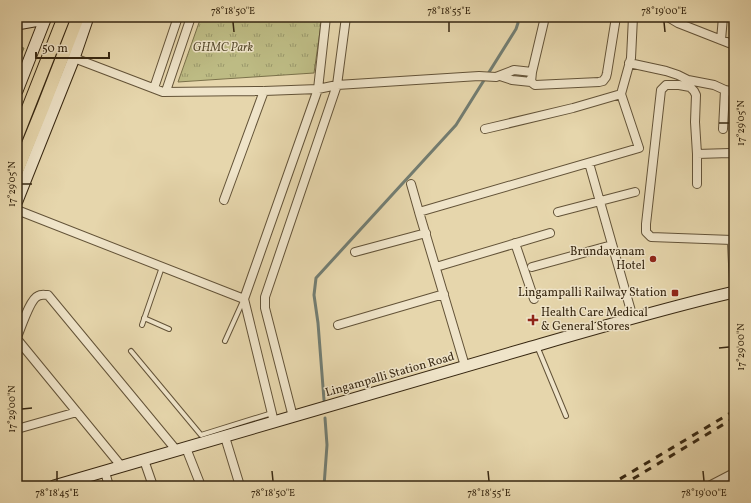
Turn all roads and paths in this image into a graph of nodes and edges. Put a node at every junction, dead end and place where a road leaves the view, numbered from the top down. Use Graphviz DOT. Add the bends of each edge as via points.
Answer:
graph roads {
  1 [pos="64,17"];
  2 [pos="78,17"];
  3 [pos="88,17"];
  4 [pos="178,17"];
  5 [pos="191,17"];
  6 [pos="326,17"];
  7 [pos="346,17"];
  8 [pos="545,17"];
  9 [pos="616,17"];
  10 [pos="633,17"];
  11 [pos="668,17"];
  12 [pos="723,17"];
  13 [pos="46,18"];
  14 [pos="678,20"];
  15 [pos="17,24"];
  16 [pos="721,40"];
  17 [pos="734,45"];
  18 [pos="74,58"];
  19 [pos="629,63"];
  20 [pos="532,72"];
  21 [pos="498,76"];
  22 [pos="531,82"];
  23 [pos="337,85"];
  24 [pos="154,88"];
  25 [pos="318,89"];
  26 [pos="725,90"];
  27 [pos="17,91"];
  28 [pos="166,91"];
  29 [pos="264,91"];
  30 [pos="734,92"];
  31 [pos="621,94"];
  32 [pos="485,129"];
  33 [pos="723,129"];
  34 [pos="17,136"];
  35 [pos="697,154"];
  36 [pos="734,155"];
  37 [pos="589,163"];
  38 [pos="17,171"];
  39 [pos="411,184"];
  40 [pos="697,184"];
  41 [pos="635,192"];
  42 [pos="224,200"];
  43 [pos="17,201"];
  44 [pos="600,201"];
  45 [pos="17,210"];
  46 [pos="419,212"];
  47 [pos="558,212"];
  48 [pos="426,233"];
  49 [pos="550,233"];
  50 [pos="733,240"];
  51 [pos="515,243"];
  52 [pos="612,245"];
  53 [pos="355,252"];
  54 [pos="162,267"];
  55 [pos="436,267"];
  56 [pos="532,267"];
  57 [pos="734,287"];
  58 [pos="734,292"];
  59 [pos="444,294"];
  60 [pos="244,298"];
  61 [pos="534,299"];
  62 [pos="144,318"];
  63 [pos="634,318"];
  64 [pos="142,325"];
  65 [pos="338,325"];
  66 [pos="169,329"];
  67 [pos="17,338"];
  68 [pos="225,341"];
  69 [pos="537,346"];
  70 [pos="131,351"];
  71 [pos="464,366"];
  72 [pos="77,412"];
  73 [pos="566,416"];
  74 [pos="273,417"];
  75 [pos="293,417"];
  76 [pos="17,429"];
  77 [pos="225,437"];
  78 [pos="181,449"];
  79 [pos="144,460"];
  80 [pos="122,467"];
  81 [pos="105,472"];
  82 [pos="734,473"];
  83 [pos="54,486"];
  84 [pos="109,486"];
  85 [pos="153,486"];
  86 [pos="201,486"];
  87 [pos="240,486"];
  88 [pos="709,486"];
  1 -- 34 [label="main road"];
  2 -- 38 [label="main road"];
  3 -- 18 [label="street"];
  4 -- 24 [label="street"];
  5 -- 28 [label="street"];
  6 -- 25 [label="street"];
  7 -- 23 [label="street"];
  8 -- 20 [label="street"];
  9 -- 22 [label="street" via="607,73 603,81 535,85"];
  10 -- 19 [label="street"];
  11 -- 14 [label="street"];
  12 -- 16 [label="street"];
  13 -- 15 [label="street"];
  13 -- 27 [label="street"];
  14 -- 16 [label="street"];
  16 -- 17 [label="street"];
  18 -- 24 [label="street"];
  18 -- 43 [label="street"];
  19 -- 26 [label="street" via="678,74 688,80"];
  19 -- 31 [label="street"];
  20 -- 21 [label="street" via="514,70"];
  20 -- 22 [label="street"];
  21 -- 22 [label="street"];
  21 -- 23 [label="street"];
  23 -- 25 [label="street"];
  23 -- 75 [label="street" via="265,297 265,308"];
  24 -- 28 [label="street"];
  25 -- 29 [label="street"];
  25 -- 60 [label="street"];
  26 -- 30 [label="street"];
  26 -- 33 [label="street"];
  28 -- 29 [label="street"];
  29 -- 42 [label="street"];
  31 -- 32 [label="street"];
  31 -- 37 [label="street" via="639,148"];
  35 -- 36 [label="street"];
  35 -- 40 [label="street"];
  35 -- 50 [label="street" via="696,95 690,87 666,85 661,90 646,232 651,236"];
  37 -- 44 [label="street"];
  37 -- 46 [label="street"];
  39 -- 46 [label="street"];
  41 -- 44 [label="street"];
  44 -- 47 [label="street"];
  44 -- 52 [label="street"];
  45 -- 54 [label="street"];
  46 -- 48 [label="street"];
  48 -- 53 [label="street"];
  48 -- 55 [label="street"];
  49 -- 51 [label="street"];
  50 -- 57 [label="street"];
  51 -- 55 [label="street"];
  51 -- 61 [label="street"];
  52 -- 56 [label="street"];
  52 -- 63 [label="street"];
  54 -- 60 [label="street"];
  54 -- 62 [label="lane"];
  55 -- 59 [label="street"];
  58 -- 63 [label="street, Lingampalli Station Road"];
  59 -- 65 [label="street"];
  59 -- 71 [label="street"];
  60 -- 68 [label="lane"];
  60 -- 74 [label="street"];
  62 -- 64 [label="lane"];
  62 -- 66 [label="lane"];
  63 -- 69 [label="street, Lingampalli Station Road"];
  67 -- 72 [label="street"];
  67 -- 78 [label="street" via="32,301 37,296 48,295"];
  69 -- 71 [label="street, Lingampalli Station Road"];
  69 -- 73 [label="lane"];
  70 -- 74 [label="lane" via="201,435"];
  71 -- 75 [label="street, Lingampalli Station Road"];
  72 -- 76 [label="street"];
  72 -- 80 [label="street"];
  74 -- 75 [label="street, Lingampalli Station Road"];
  74 -- 77 [label="street, Lingampalli Station Road"];
  77 -- 78 [label="street, Lingampalli Station Road"];
  77 -- 87 [label="street"];
  78 -- 79 [label="street, Lingampalli Station Road"];
  78 -- 86 [label="street"];
  79 -- 80 [label="street, Lingampalli Station Road"];
  79 -- 85 [label="street"];
  80 -- 81 [label="street, Lingampalli Station Road"];
  81 -- 83 [label="street, Lingampalli Station Road"];
  81 -- 84 [label="street"];
  82 -- 88 [label="street"];
}
